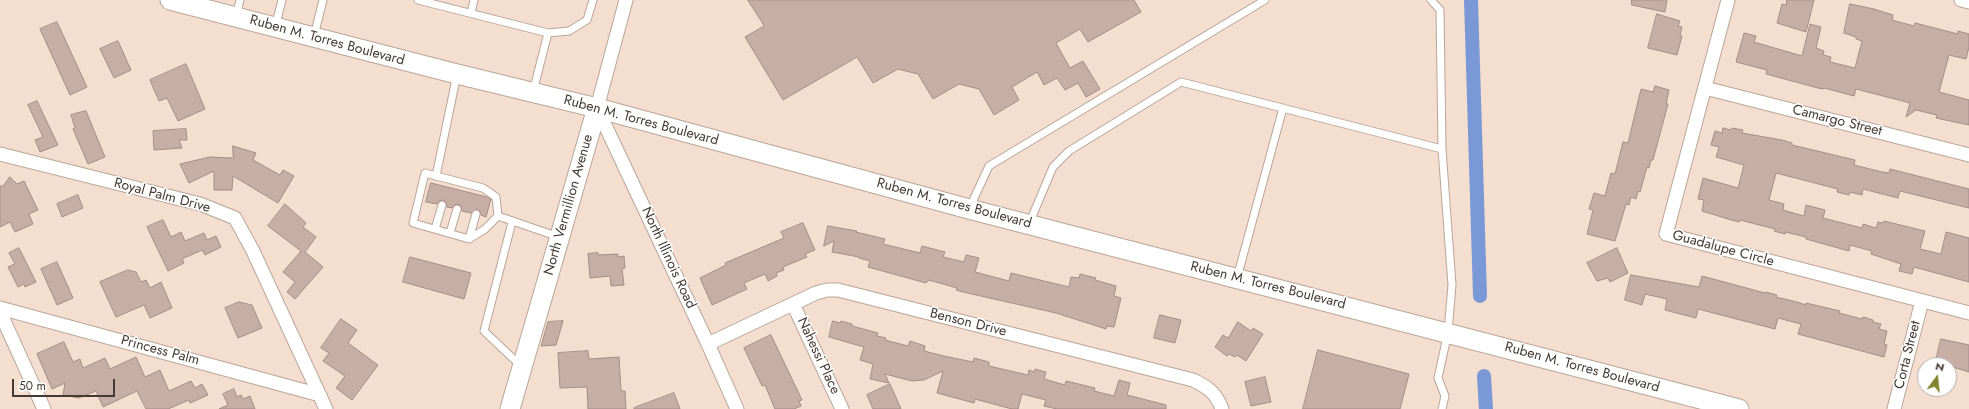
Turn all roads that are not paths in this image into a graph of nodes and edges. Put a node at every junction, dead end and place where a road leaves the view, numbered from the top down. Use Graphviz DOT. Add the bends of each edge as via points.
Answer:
graph roads {
  1 [pos="170,0"];
  2 [pos="282,0"];
  3 [pos="323,0"];
  4 [pos="418,0"];
  5 [pos="474,0"];
  6 [pos="593,0"];
  7 [pos="626,0"];
  8 [pos="1265,0"];
  9 [pos="1431,0"];
  10 [pos="1728,0"];
  11 [pos="1961,0"];
  12 [pos="1969,2"];
  13 [pos="238,9"];
  14 [pos="471,13"];
  15 [pos="275,28"];
  16 [pos="548,33"];
  17 [pos="313,38"];
  18 [pos="457,74"];
  19 [pos="1705,88"];
  20 [pos="532,93"];
  21 [pos="597,108"];
  22 [pos="1283,108"];
  23 [pos="1442,149"];
  24 [pos="0,154"];
  25 [pos="1969,155"];
  26 [pos="436,176"];
  27 [pos="449,179"];
  28 [pos="464,183"];
  29 [pos="447,187"];
  30 [pos="462,191"];
  31 [pos="442,206"];
  32 [pos="457,209"];
  33 [pos="969,209"];
  34 [pos="476,214"];
  35 [pos="498,216"];
  36 [pos="512,222"];
  37 [pos="1029,224"];
  38 [pos="435,229"];
  39 [pos="450,233"];
  40 [pos="559,237"];
  41 [pos="469,239"];
  42 [pos="1237,278"];
  43 [pos="1922,301"];
  44 [pos="793,304"];
  45 [pos="0,308"];
  46 [pos="0,312"];
  47 [pos="1969,313"];
  48 [pos="1448,332"];
  49 [pos="708,344"];
  50 [pos="523,367"];
  51 [pos="320,395"];
  52 [pos="44,409"];
  53 [pos="326,409"];
  54 [pos="510,409"];
  55 [pos="737,409"];
  56 [pos="842,409"];
  57 [pos="1222,409"];
  58 [pos="1442,409"];
  59 [pos="1739,409"];
  60 [pos="1894,409"];
  1 -- 13 [label="main road, Ruben M. Torres Boulevard"];
  2 -- 15 [label="lane"];
  3 -- 17 [label="lane"];
  4 -- 14 [label="lane"];
  5 -- 14 [label="lane"];
  6 -- 16 [label="lane" via="587,20 570,31"];
  7 -- 21 [label="street, North Vermillion Avenue"];
  8 -- 33 [label="lane" via="989,166"];
  9 -- 23 [label="lane" via="1440,10"];
  10 -- 19 [label="street, Guadalupe Circle"];
  11 -- 12 [label="street"];
  13 -- 15 [label="main road, Ruben M. Torres Boulevard"];
  14 -- 16 [label="lane"];
  15 -- 17 [label="main road, Ruben M. Torres Boulevard"];
  16 -- 20 [label="lane"];
  17 -- 18 [label="main road, Ruben M. Torres Boulevard"];
  18 -- 20 [label="main road, Ruben M. Torres Boulevard"];
  18 -- 26 [label="lane"];
  19 -- 25 [label="street, Camargo Street"];
  19 -- 43 [label="street, Guadalupe Circle" via="1666,234"];
  20 -- 21 [label="main road, Ruben M. Torres Boulevard"];
  21 -- 33 [label="main road, Ruben M. Torres Boulevard"];
  21 -- 40 [label="main road, North Vermillion Avenue"];
  21 -- 49 [label="street, North Illinois Road"];
  22 -- 23 [label="lane"];
  22 -- 37 [label="lane" via="1181,82 1069,151 1053,167"];
  22 -- 42 [label="lane"];
  23 -- 48 [label="lane" via="1452,285"];
  24 -- 51 [label="street, Royal Palm Drive" via="200,204 235,218"];
  26 -- 27 [label="lane"];
  26 -- 38 [label="lane" via="425,173 413,224"];
  27 -- 28 [label="lane"];
  27 -- 29 [label="lane"];
  28 -- 30 [label="lane"];
  28 -- 35 [label="lane" via="496,197"];
  31 -- 38 [label="lane"];
  32 -- 39 [label="lane"];
  33 -- 37 [label="main road, Ruben M. Torres Boulevard"];
  34 -- 41 [label="lane"];
  35 -- 36 [label="lane"];
  35 -- 41 [label="lane" via="485,229"];
  36 -- 40 [label="lane"];
  36 -- 50 [label="lane" via="484,331"];
  37 -- 42 [label="main road, Ruben M. Torres Boulevard"];
  38 -- 39 [label="lane"];
  39 -- 41 [label="lane"];
  40 -- 50 [label="main road, North Vermillion Avenue"];
  42 -- 48 [label="main road, Ruben M. Torres Boulevard"];
  43 -- 47 [label="street, Guadalupe Circle"];
  43 -- 60 [label="street, Corta Street"];
  44 -- 49 [label="street, Benson Drive"];
  44 -- 56 [label="street, Nahessi Place"];
  44 -- 57 [label="street, Benson Drive" via="827,290 850,293 1193,380 1212,391"];
  45 -- 51 [label="street, Princess Palm"];
  46 -- 52 [label="street"];
  48 -- 58 [label="lane" via="1438,378 1445,396"];
  48 -- 59 [label="main road, Ruben M. Torres Boulevard"];
  49 -- 55 [label="street, North Illinois Road"];
  50 -- 54 [label="main road, North Vermillion Avenue"];
  51 -- 53 [label="street, Royal Palm Drive"];
}
